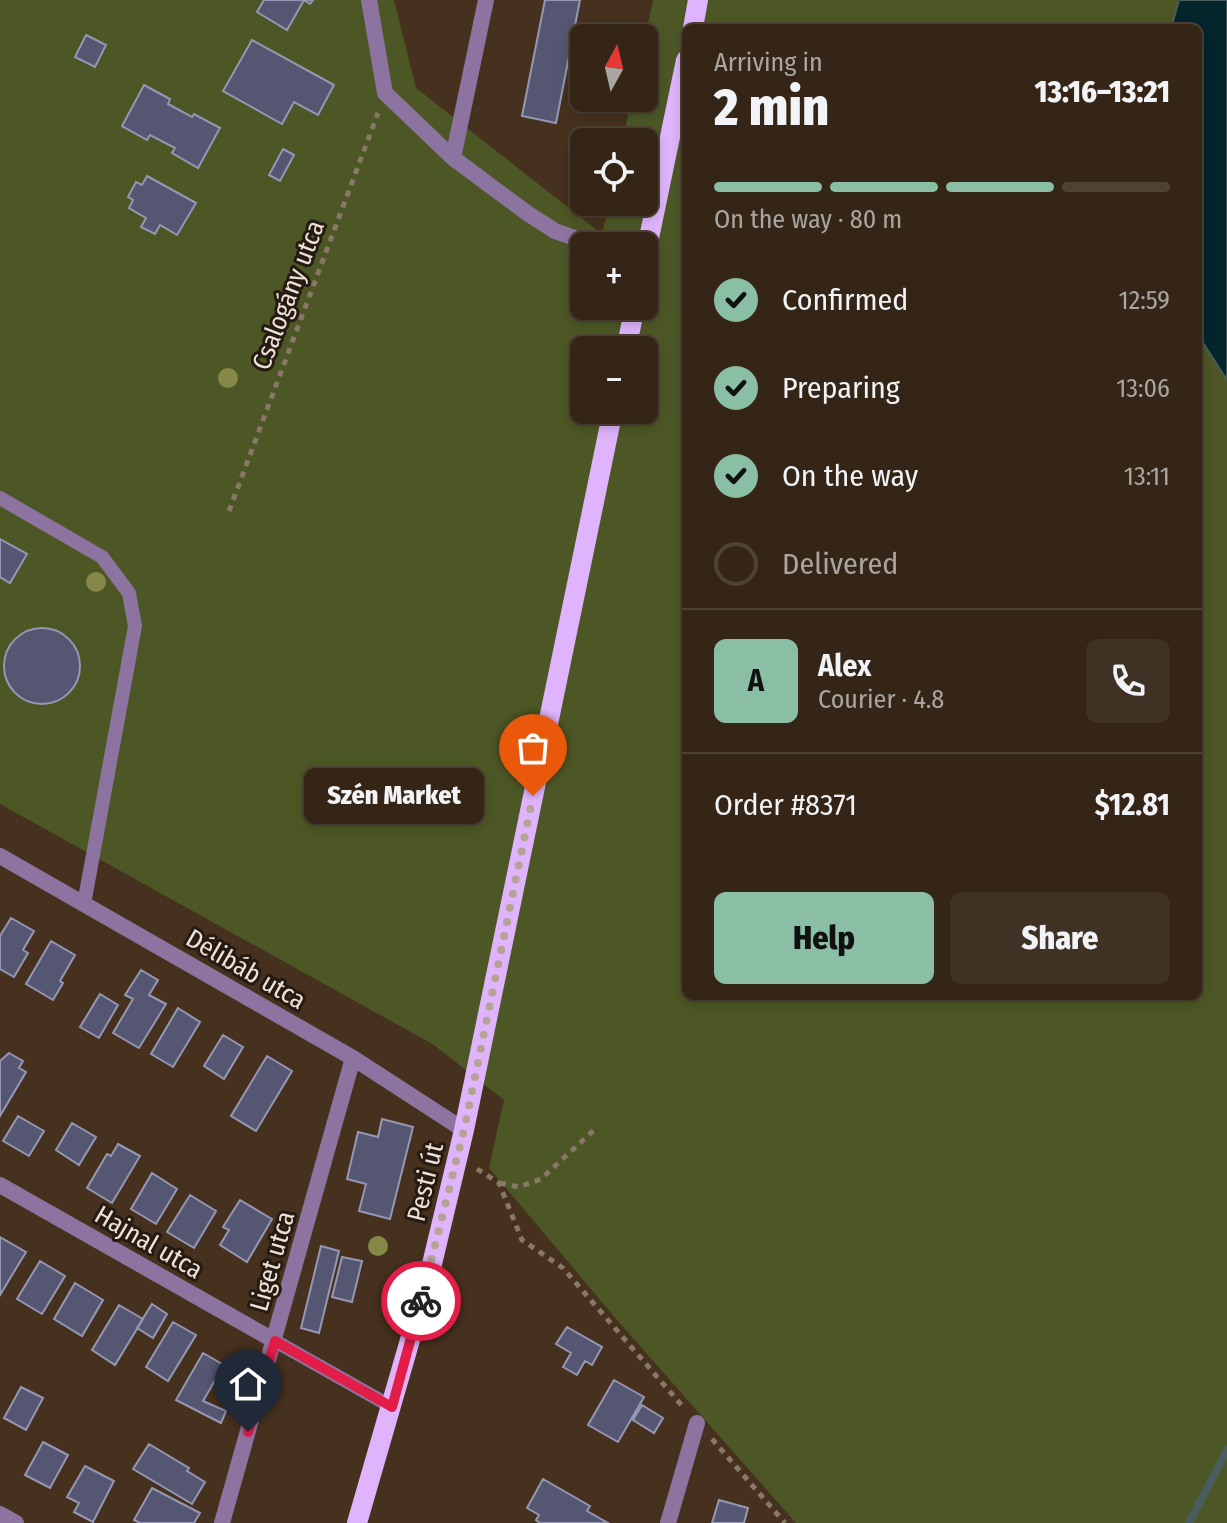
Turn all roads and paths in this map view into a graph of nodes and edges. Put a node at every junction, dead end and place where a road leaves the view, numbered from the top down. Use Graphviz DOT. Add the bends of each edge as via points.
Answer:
graph roads {
  1 [pos="369,0"];
  2 [pos="486,0"];
  3 [pos="698,0"];
  4 [pos="694,24"];
  5 [pos="682,79"];
  6 [pos="385,93"];
  7 [pos="453,158"];
  8 [pos="650,232"];
  9 [pos="570,236"];
  10 [pos="610,424"];
  11 [pos="0,498"];
  12 [pos="229,511"];
  13 [pos="0,856"];
  14 [pos="84,904"];
  15 [pos="353,1058"];
  16 [pos="464,1130"];
  17 [pos="594,1130"];
  18 [pos="457,1157"];
  19 [pos="499,1183"];
  20 [pos="0,1185"];
  21 [pos="275,1341"];
  22 [pos="392,1407"];
  23 [pos="697,1423"];
  24 [pos="0,1514"];
  25 [pos="16,1523"];
  26 [pos="222,1523"];
  27 [pos="357,1523"];
  28 [pos="668,1523"];
  29 [pos="785,1523"];
  1 -- 6 [label="street"];
  2 -- 7 [label="street"];
  3 -- 4 [label="main road"];
  5 -- 8 [label="main road"];
  6 -- 7 [label="street"];
  6 -- 12 [label="path, Csalogány utca"];
  7 -- 9 [label="street"];
  10 -- 16 [label="main road, Pesti út"];
  11 -- 14 [label="lane" via="102,557 129,593 135,626"];
  13 -- 14 [label="street, Délibáb utca"];
  14 -- 15 [label="street, Délibáb utca"];
  15 -- 16 [label="street, Délibáb utca"];
  15 -- 21 [label="street, Liget utca"];
  16 -- 18 [label="main road, Pesti út"];
  17 -- 19 [label="path" via="541,1179 519,1187"];
  18 -- 19 [label="path"];
  18 -- 22 [label="main road, Pesti út"];
  19 -- 23 [label="path" via="522,1240 563,1268"];
  20 -- 21 [label="street, Hajnal utca"];
  21 -- 22 [label="lane"];
  21 -- 26 [label="street, Liget utca"];
  22 -- 27 [label="main road, Pesti út"];
  23 -- 28 [label="street"];
  23 -- 29 [label="path"];
  24 -- 25 [label="street"];
}
